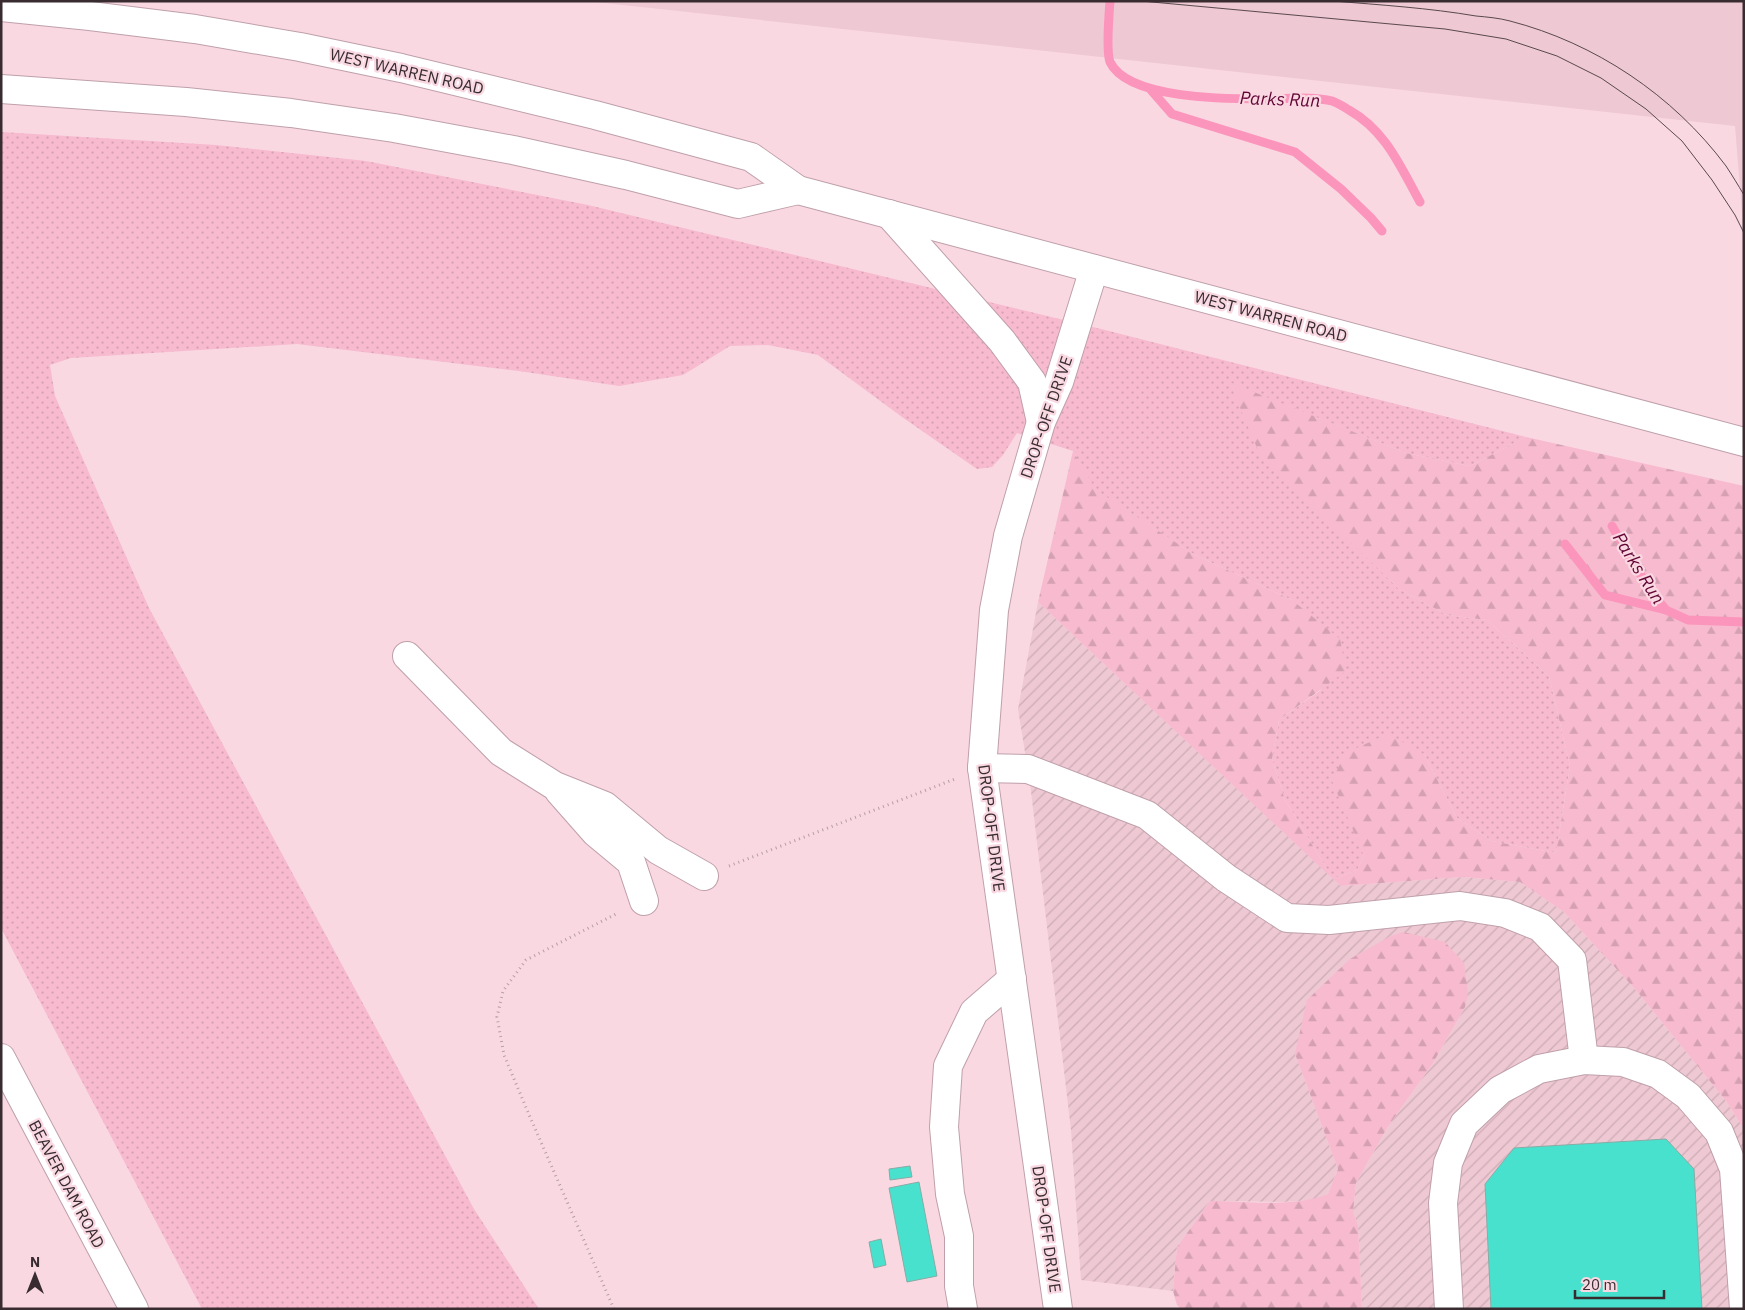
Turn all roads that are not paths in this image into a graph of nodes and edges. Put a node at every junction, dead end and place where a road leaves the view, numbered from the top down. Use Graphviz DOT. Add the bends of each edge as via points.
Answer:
graph roads {
  1 [pos="1,7"];
  2 [pos="1,89"];
  3 [pos="798,190"];
  4 [pos="889,214"];
  5 [pos="1094,269"];
  6 [pos="1041,422"];
  7 [pos="1744,442"];
  8 [pos="407,656"];
  9 [pos="982,768"];
  10 [pos="555,786"];
  11 [pos="704,876"];
  12 [pos="644,901"];
  13 [pos="1012,979"];
  14 [pos="1,1058"];
  15 [pos="1584,1060"];
  16 [pos="134,1309"];
  17 [pos="963,1309"];
  18 [pos="1058,1309"];
  19 [pos="1449,1309"];
  20 [pos="1744,1309"];
  1 -- 3 [label="main road, WEST WARREN ROAD" via="195,30 401,68 751,156"];
  2 -- 3 [label="main road, WEST WARREN ROAD" via="291,112 394,128 513,150 738,204"];
  3 -- 4 [label="main road, WEST WARREN ROAD"];
  4 -- 5 [label="main road, WEST WARREN ROAD"];
  4 -- 6 [label="main road" via="1002,342 1032,382"];
  5 -- 6 [label="main road, DROP-OFF DRIVE" via="1059,382"];
  5 -- 7 [label="main road, WEST WARREN ROAD"];
  6 -- 9 [label="main road, DROP-OFF DRIVE" via="1008,536 994,610"];
  8 -- 10 [label="main road" via="501,752"];
  9 -- 13 [label="main road, DROP-OFF DRIVE"];
  9 -- 15 [label="main road" via="1028,769 1147,815 1226,878 1287,918 1329,920 1460,906 1505,913 1540,927 1572,960"];
  10 -- 11 [label="main road" via="605,806 658,850"];
  10 -- 12 [label="main road" via="596,833 631,862"];
  13 -- 17 [label="main road" via="974,1012 948,1066 944,1127 950,1194 959,1236 959,1286"];
  13 -- 18 [label="main road, DROP-OFF DRIVE"];
  14 -- 16 [label="main road, BEAVER DAM ROAD"];
  15 -- 19 [label="main road" via="1539,1069 1500,1090 1464,1124 1448,1163 1443,1203"];
  15 -- 20 [label="main road" via="1624,1062 1658,1074 1688,1096 1719,1132 1734,1169"];
}
